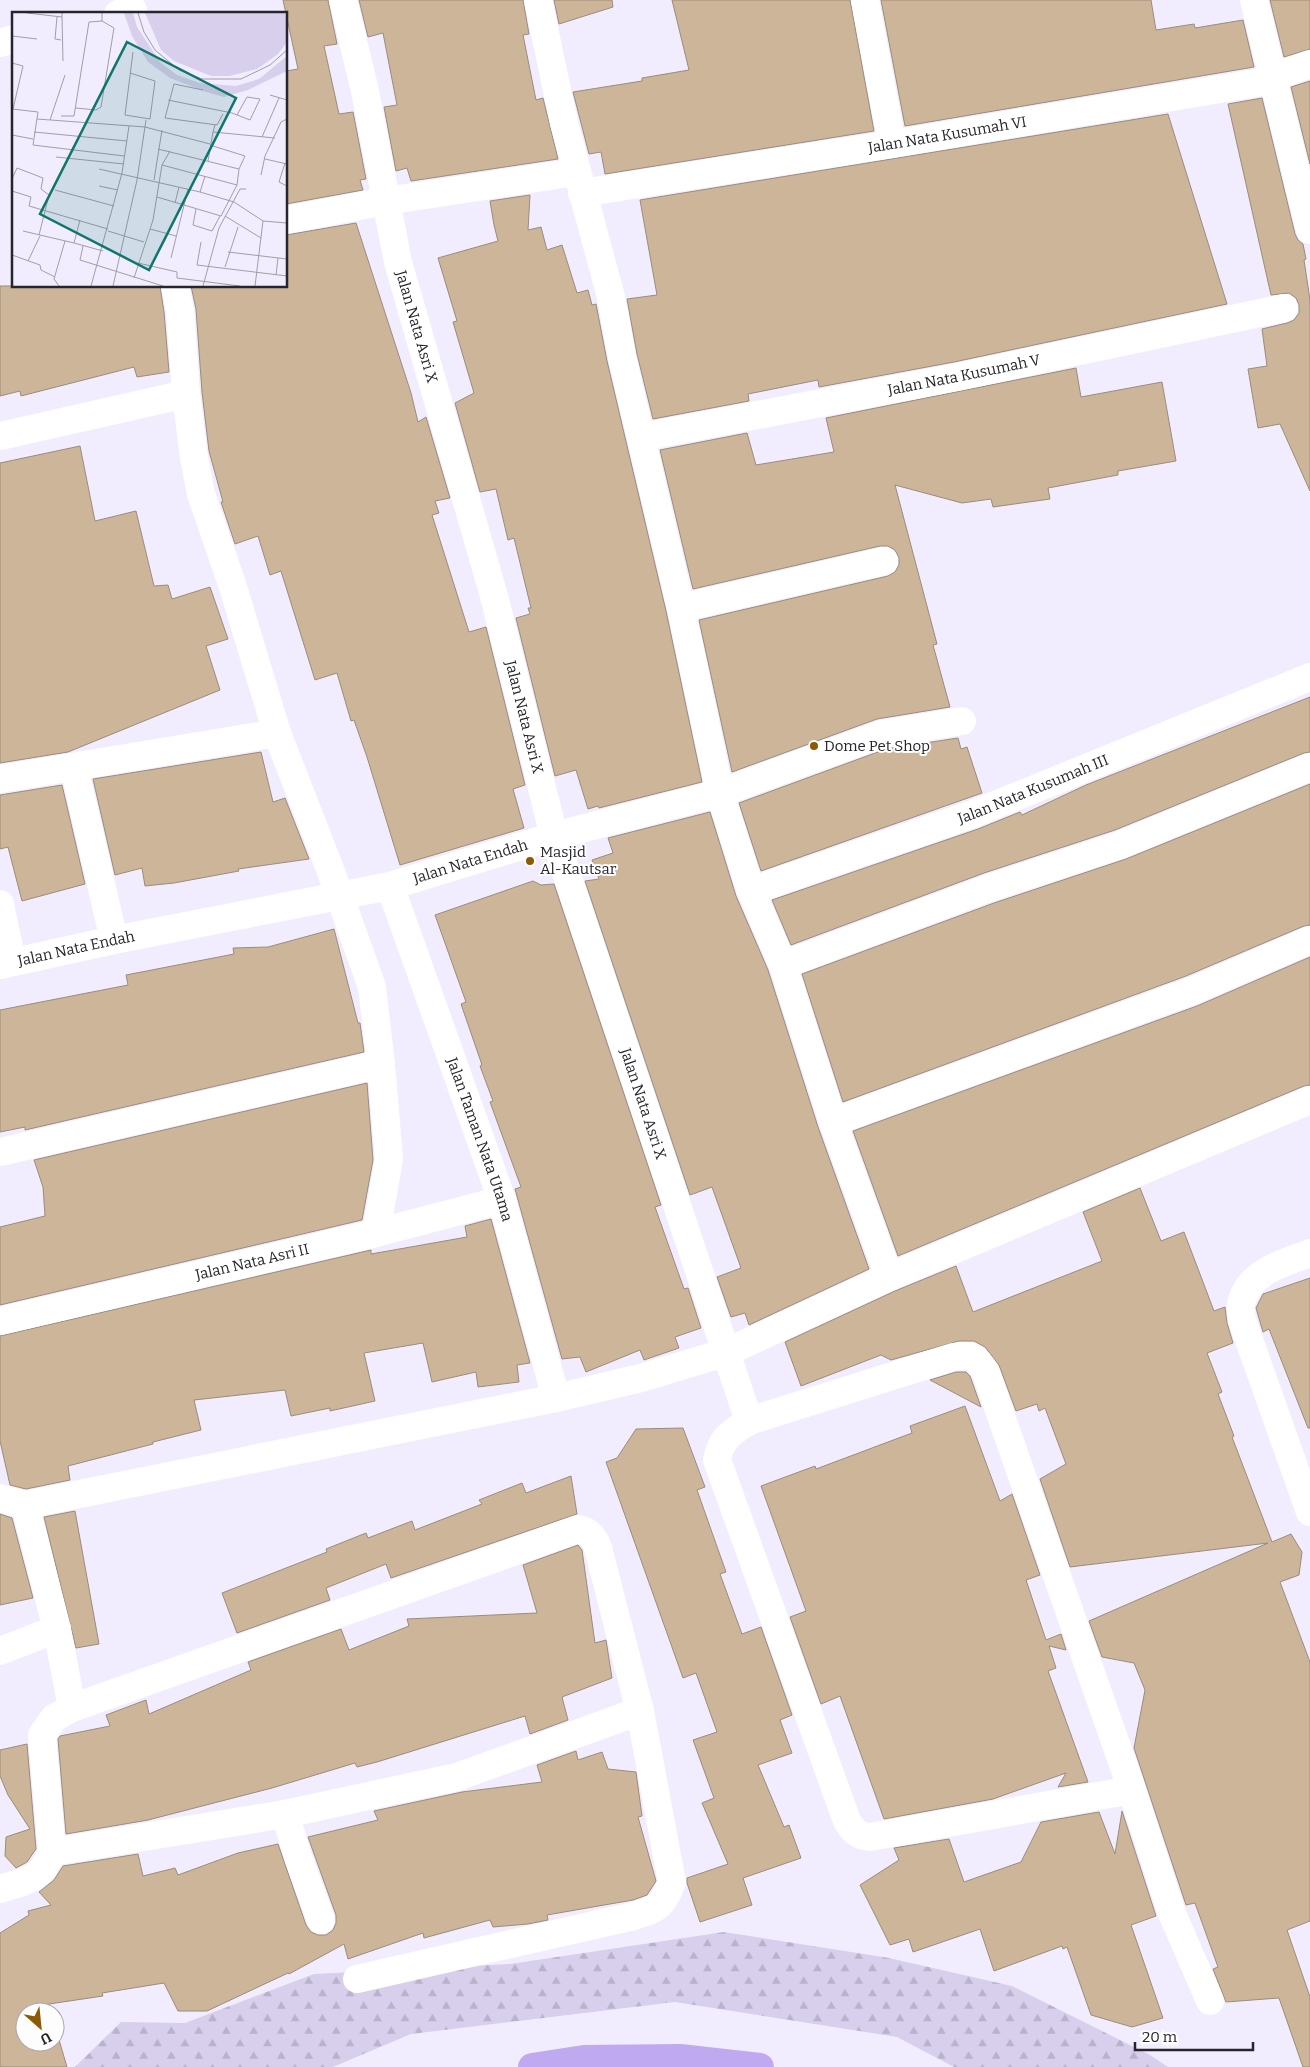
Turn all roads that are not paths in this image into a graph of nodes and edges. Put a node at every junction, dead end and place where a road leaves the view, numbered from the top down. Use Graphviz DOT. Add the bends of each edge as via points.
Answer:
graph roads {
  1 [pos="343,0"];
  2 [pos="538,0"];
  3 [pos="865,0"];
  4 [pos="1254,0"];
  5 [pos="1310,64"];
  6 [pos="1272,78"];
  7 [pos="892,144"];
  8 [pos="579,182"];
  9 [pos="386,201"];
  10 [pos="288,220"];
  11 [pos="1310,230"];
  12 [pos="175,288"];
  13 [pos="1284,308"];
  14 [pos="186,394"];
  15 [pos="0,436"];
  16 [pos="642,436"];
  17 [pos="884,561"];
  18 [pos="681,608"];
  19 [pos="1310,677"];
  20 [pos="962,720"];
  21 [pos="277,733"];
  22 [pos="74,767"];
  23 [pos="1310,767"];
  24 [pos="0,779"];
  25 [pos="720,793"];
  26 [pos="554,836"];
  27 [pos="390,886"];
  28 [pos="751,891"];
  29 [pos="339,896"];
  30 [pos="0,904"];
  31 [pos="114,940"];
  32 [pos="1310,940"];
  33 [pos="6,964"];
  34 [pos="783,965"];
  35 [pos="381,1064"];
  36 [pos="1310,1100"];
  37 [pos="833,1122"];
  38 [pos="0,1152"];
  39 [pos="502,1200"];
  40 [pos="376,1233"];
  41 [pos="1310,1253"];
  42 [pos="889,1277"];
  43 [pos="0,1321"];
  44 [pos="727,1352"];
  45 [pos="556,1398"];
  46 [pos="750,1422"];
  47 [pos="13,1502"];
  48 [pos="1310,1512"];
  49 [pos="57,1630"];
  50 [pos="0,1651"];
  51 [pos="72,1708"];
  52 [pos="640,1711"];
  53 [pos="1132,1790"];
  54 [pos="285,1814"];
  55 [pos="52,1852"];
  56 [pos="0,1889"];
  57 [pos="321,1920"];
  58 [pos="357,1979"];
  59 [pos="1210,2001"];
  60 [pos="532,2067"];
  61 [pos="760,2067"];
  1 -- 9 [label="street, Jalan Nata Asri X"];
  2 -- 8 [label="street"];
  3 -- 7 [label="street"];
  4 -- 6 [label="street"];
  5 -- 6 [label="street, Jalan Nata Kusumah VI"];
  6 -- 7 [label="street, Jalan Nata Kusumah VI"];
  6 -- 11 [label="street"];
  7 -- 8 [label="street, Jalan Nata Kusumah VI"];
  8 -- 9 [label="street, Jalan Nata Kusumah VI"];
  8 -- 16 [label="street" via="612,297 622,356"];
  9 -- 10 [label="street, Jalan Nata Kusumah VI"];
  9 -- 26 [label="street, Jalan Nata Asri X" via="398,262 494,596"];
  12 -- 14 [label="street"];
  13 -- 16 [label="street, Jalan Nata Kusumah V" via="958,377"];
  14 -- 15 [label="street"];
  14 -- 21 [label="street" via="201,494"];
  16 -- 18 [label="street"];
  17 -- 18 [label="street"];
  18 -- 25 [label="street"];
  19 -- 28 [label="street, Jalan Nata Kusumah III" via="973,814"];
  20 -- 25 [label="street, Jalan Nata Endah" via="882,734"];
  21 -- 22 [label="street"];
  21 -- 29 [label="street"];
  22 -- 24 [label="street"];
  22 -- 31 [label="street"];
  23 -- 34 [label="street" via="1120,845 990,888"];
  25 -- 26 [label="street, Jalan Nata Endah"];
  25 -- 28 [label="street"];
  26 -- 27 [label="street, Jalan Nata Endah"];
  26 -- 44 [label="street, Jalan Nata Asri X"];
  27 -- 29 [label="street, Jalan Nata Endah"];
  27 -- 39 [label="street, Jalan Taman Nata Utama"];
  28 -- 34 [label="street"];
  29 -- 31 [label="street, Jalan Nata Endah"];
  29 -- 35 [label="street" via="372,987"];
  30 -- 33 [label="street"];
  31 -- 33 [label="street, Jalan Nata Endah"];
  32 -- 37 [label="street" via="1192,991"];
  34 -- 37 [label="street"];
  35 -- 38 [label="street"];
  35 -- 40 [label="street" via="389,1159"];
  36 -- 42 [label="street"];
  37 -- 42 [label="street"];
  39 -- 40 [label="street, Jalan Nata Asri II"];
  39 -- 45 [label="street, Jalan Taman Nata Utama"];
  40 -- 43 [label="street, Jalan Nata Asri II"];
  41 -- 48 [label="street" via="1258,1276 1241,1302 1242,1320"];
  42 -- 44 [label="street"];
  44 -- 45 [label="street" via="641,1378"];
  44 -- 46 [label="street, Jalan Nata Asri X"];
  45 -- 47 [label="street"];
  46 -- 53 [label="street" via="953,1357 968,1355 979,1360 986,1372"];
  46 -- 53 [label="street" via="732,1432 720,1445 717,1460 847,1821 856,1833 870,1837"];
  47 -- 49 [label="street"];
  49 -- 50 [label="street"];
  49 -- 51 [label="street"];
  51 -- 52 [label="street" via="578,1529 590,1534 598,1548"];
  51 -- 55 [label="street" via="54,1718 42,1734"];
  52 -- 54 [label="street" via="457,1777"];
  52 -- 58 [label="street" via="672,1882 664,1901 650,1911 634,1916"];
  53 -- 59 [label="street" via="1171,1911"];
  54 -- 55 [label="street"];
  54 -- 57 [label="street"];
  55 -- 56 [label="street" via="46,1867 33,1879"];
  60 -- 61 [label="highway" via="584,2059 680,2058"];
}
